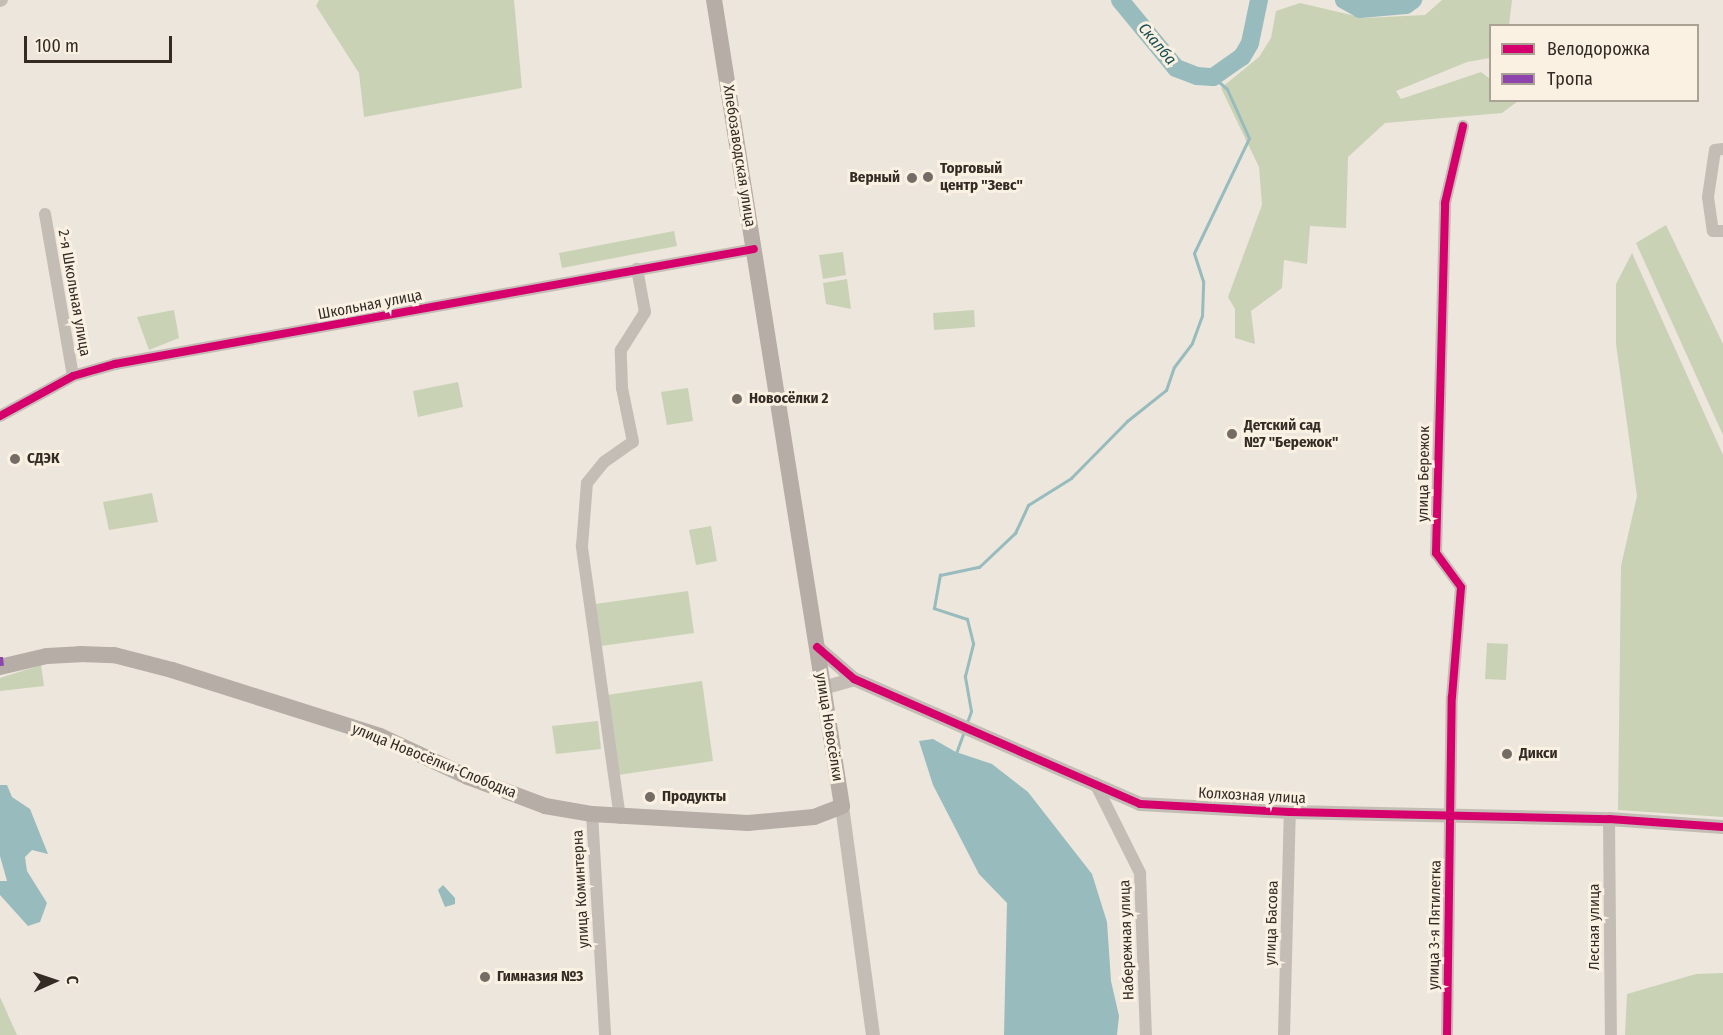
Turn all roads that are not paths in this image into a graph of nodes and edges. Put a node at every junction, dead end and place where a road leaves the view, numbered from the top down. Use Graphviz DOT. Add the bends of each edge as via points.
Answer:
graph roads {
  1 [pos="714,0"];
  2 [pos="1463,126"];
  3 [pos="1723,149"];
  4 [pos="45,214"];
  5 [pos="1723,231"];
  6 [pos="754,249"];
  7 [pos="637,269"];
  8 [pos="764,313"];
  9 [pos="73,376"];
  10 [pos="0,416"];
  11 [pos="817,646"];
  12 [pos="0,663"];
  13 [pos="854,679"];
  14 [pos="823,688"];
  15 [pos="1095,783"];
  16 [pos="842,806"];
  17 [pos="1290,812"];
  18 [pos="592,814"];
  19 [pos="1450,815"];
  20 [pos="620,818"];
  21 [pos="1609,819"];
  22 [pos="1723,827"];
  23 [pos="605,1035"];
  24 [pos="873,1035"];
  25 [pos="1146,1035"];
  26 [pos="1284,1035"];
  27 [pos="1447,1035"];
  28 [pos="1611,1035"];
  1 -- 6 [label="main road, Хлебозаводская улица"];
  2 -- 19 [label="street, улица Бережок" via="1445,203 1437,471 1436,553 1461,587 1452,697"];
  3 -- 5 [label="street" via="1715,150 1708,197 1713,231"];
  4 -- 9 [label="street, 2-я Школьная улица"];
  6 -- 7 [label="street, Школьная улица"];
  6 -- 8 [label="main road, Хлебозаводская улица"];
  7 -- 9 [label="street, Школьная улица" via="115,364"];
  7 -- 20 [label="street" via="645,312 621,351 622,388 633,442 604,462 587,483 582,546"];
  8 -- 11 [label="main road, улица Новосёлки"];
  9 -- 10 [label="street, Школьная улица"];
  11 -- 13 [label="street, Колхозная улица"];
  11 -- 14 [label="main road, улица Новосёлки"];
  12 -- 18 [label="main road, улица Новосёлки-Слободка" via="48,656 114,655 380,736 468,777 545,806"];
  13 -- 14 [label="street"];
  13 -- 15 [label="street, Колхозная улица"];
  14 -- 16 [label="main road, улица Новосёлки"];
  15 -- 17 [label="street, Колхозная улица" via="1140,804"];
  15 -- 25 [label="street, Набережная улица" via="1140,873"];
  16 -- 20 [label="main road, улица Новосёлки-Слободка" via="804,818 748,823"];
  16 -- 24 [label="street, улица Новосёлки"];
  17 -- 19 [label="street, Колхозная улица"];
  17 -- 26 [label="street, улица Басова"];
  18 -- 20 [label="main road, улица Новосёлки-Слободка"];
  18 -- 23 [label="street, улица Коминтерна"];
  19 -- 21 [label="street, Колхозная улица"];
  19 -- 27 [label="street, улица 3-я Пятилетка"];
  21 -- 22 [label="street, Колхозная улица"];
  21 -- 28 [label="street, Лесная улица"];
}
